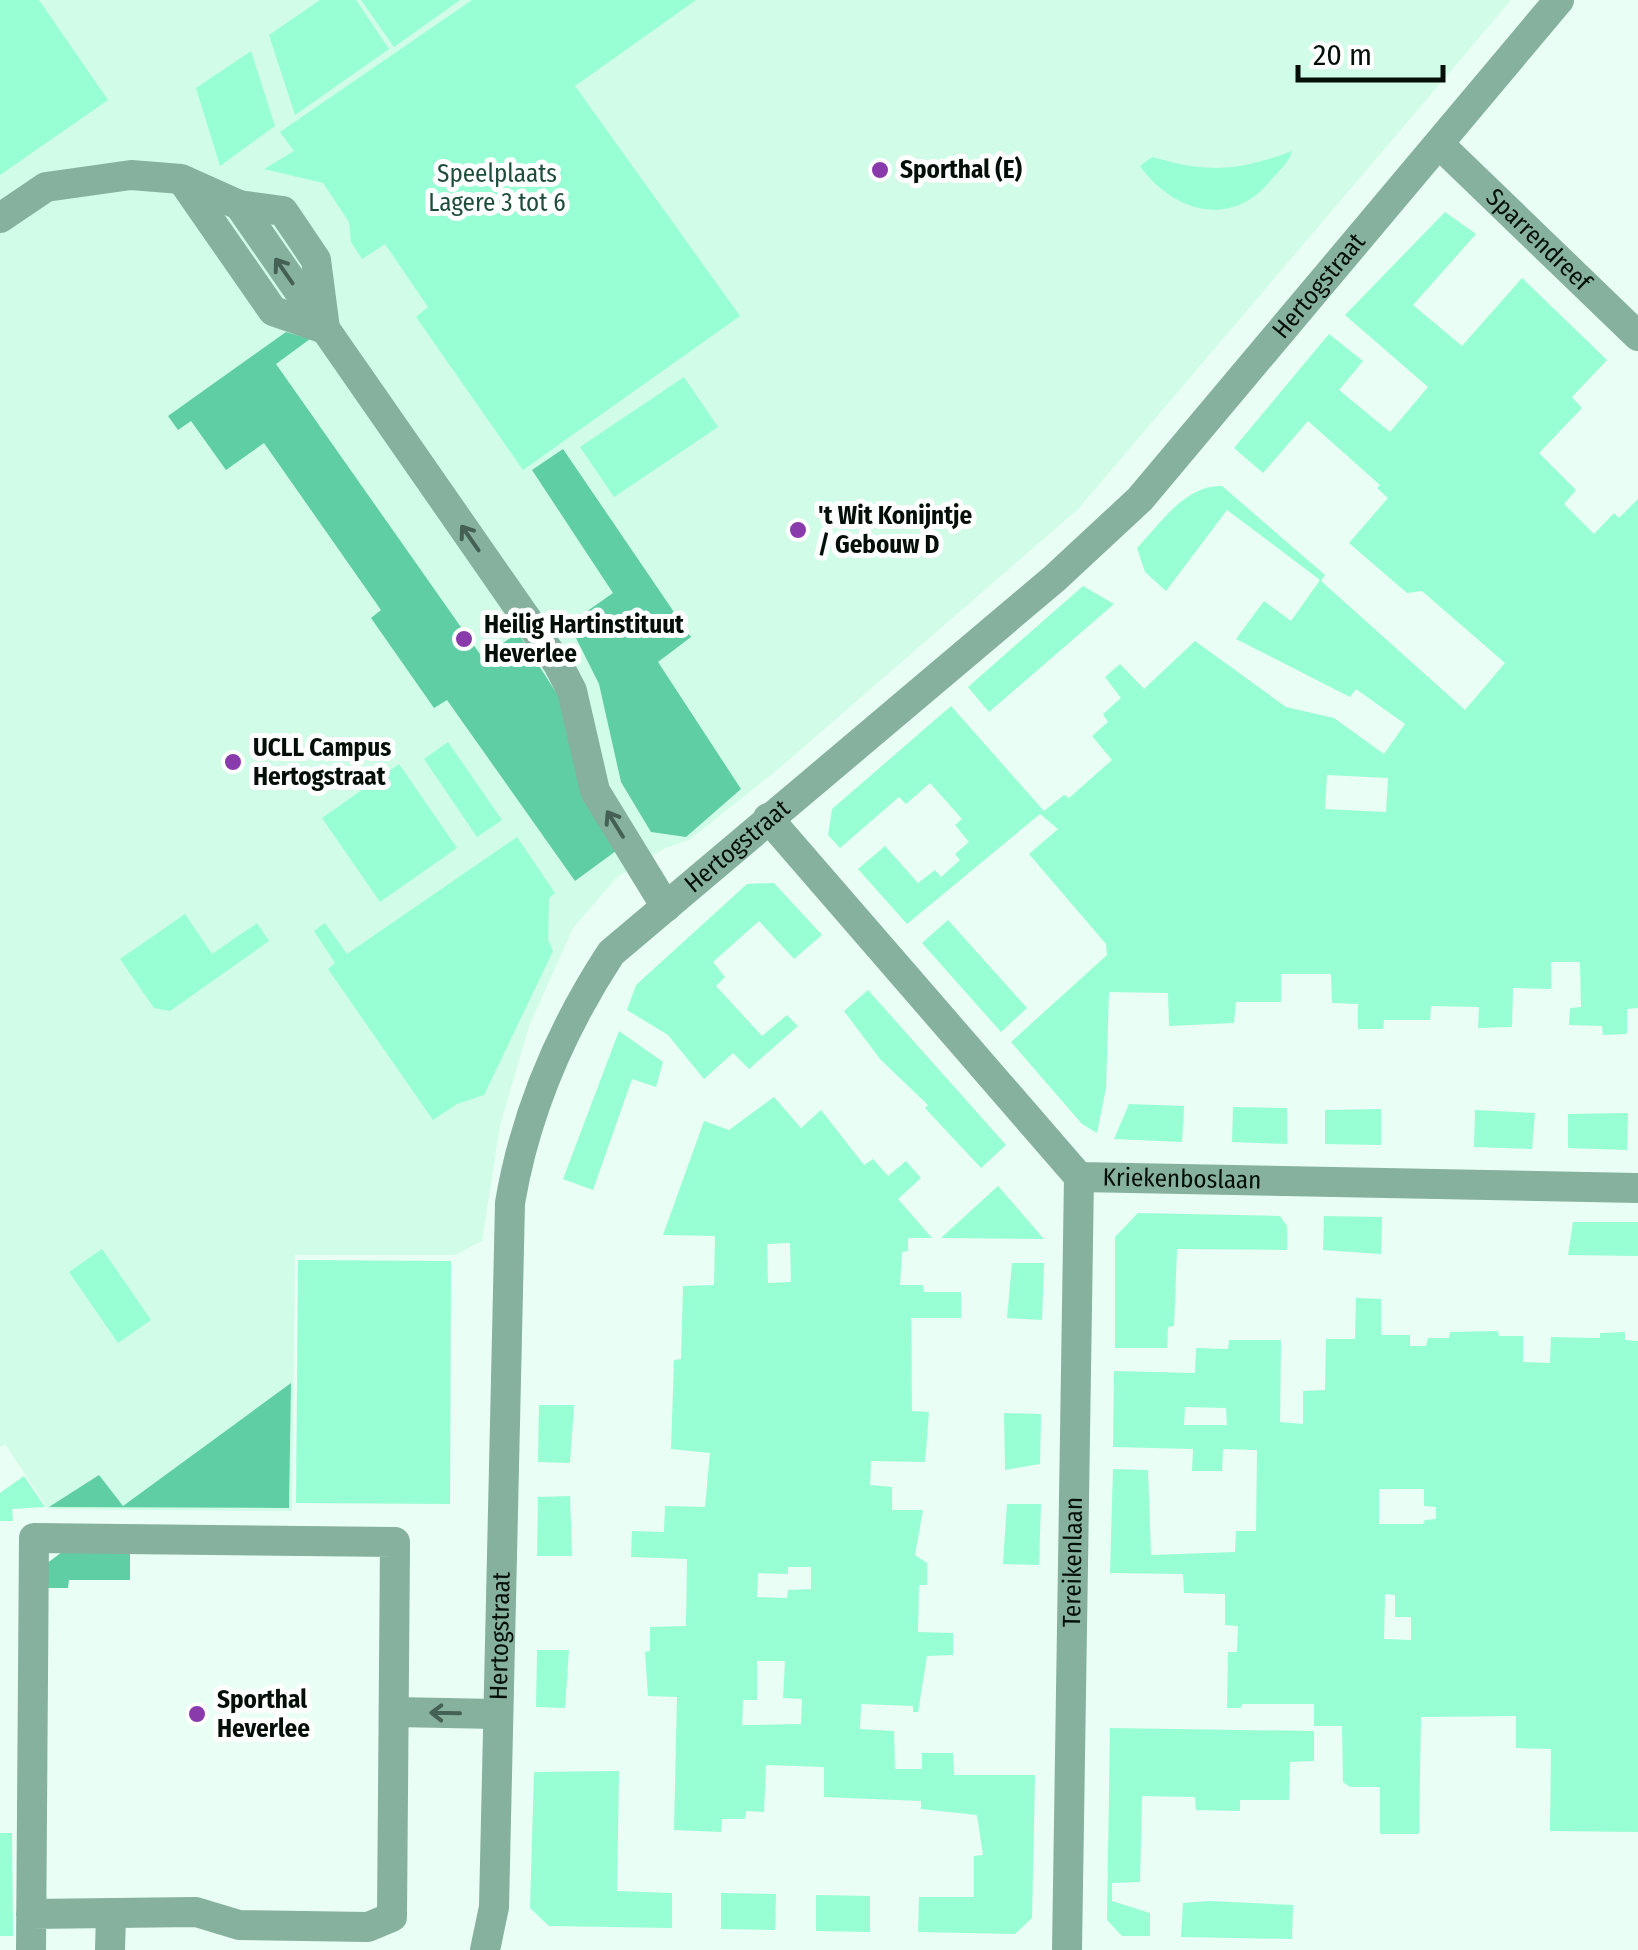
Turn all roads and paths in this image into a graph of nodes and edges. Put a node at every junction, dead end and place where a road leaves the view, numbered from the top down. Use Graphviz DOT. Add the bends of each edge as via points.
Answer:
graph roads {
  1 [pos="1559,0"];
  2 [pos="1439,144"];
  3 [pos="182,179"];
  4 [pos="0,218"];
  5 [pos="325,329"];
  6 [pos="1638,336"];
  7 [pos="768,818"];
  8 [pos="666,906"];
  9 [pos="1079,1177"];
  10 [pos="1638,1188"];
  11 [pos="394,1712"];
  12 [pos="497,1714"];
  13 [pos="31,1914"];
  14 [pos="111,1914"];
  15 [pos="30,1950"];
  16 [pos="110,1950"];
  17 [pos="485,1950"];
  18 [pos="1067,1950"];
  1 -- 2 [label="street, Hertogstraat"];
  2 -- 6 [label="street, Sparrendreef"];
  2 -- 7 [label="street, Hertogstraat" via="1140,499"];
  3 -- 4 [label="street" via="131,175 46,187"];
  5 -- 3 [label="street, one-way" via="239,205"];
  3 -- 5 [label="street" via="273,312"];
  8 -- 5 [label="street, one-way" via="595,792 572,690 558,664"];
  7 -- 8 [label="street, Hertogstraat"];
  7 -- 9 [label="street, Kriekenboslaan"];
  8 -- 12 [label="street, Hertogstraat" via="611,954 585,992 534,1107 514,1182 507,1244"];
  9 -- 10 [label="street, Kriekenboslaan"];
  9 -- 18 [label="street, Tereikenlaan"];
  12 -- 11 [label="street, one-way"];
  11 -- 13 [label="street" via="395,1542 34,1538"];
  11 -- 14 [label="street" via="392,1917 368,1926 239,1925 196,1912"];
  12 -- 17 [label="street, Hertogstraat" via="494,1907"];
  13 -- 14 [label="street"];
  13 -- 15 [label="street"];
  14 -- 16 [label="street"];
}
